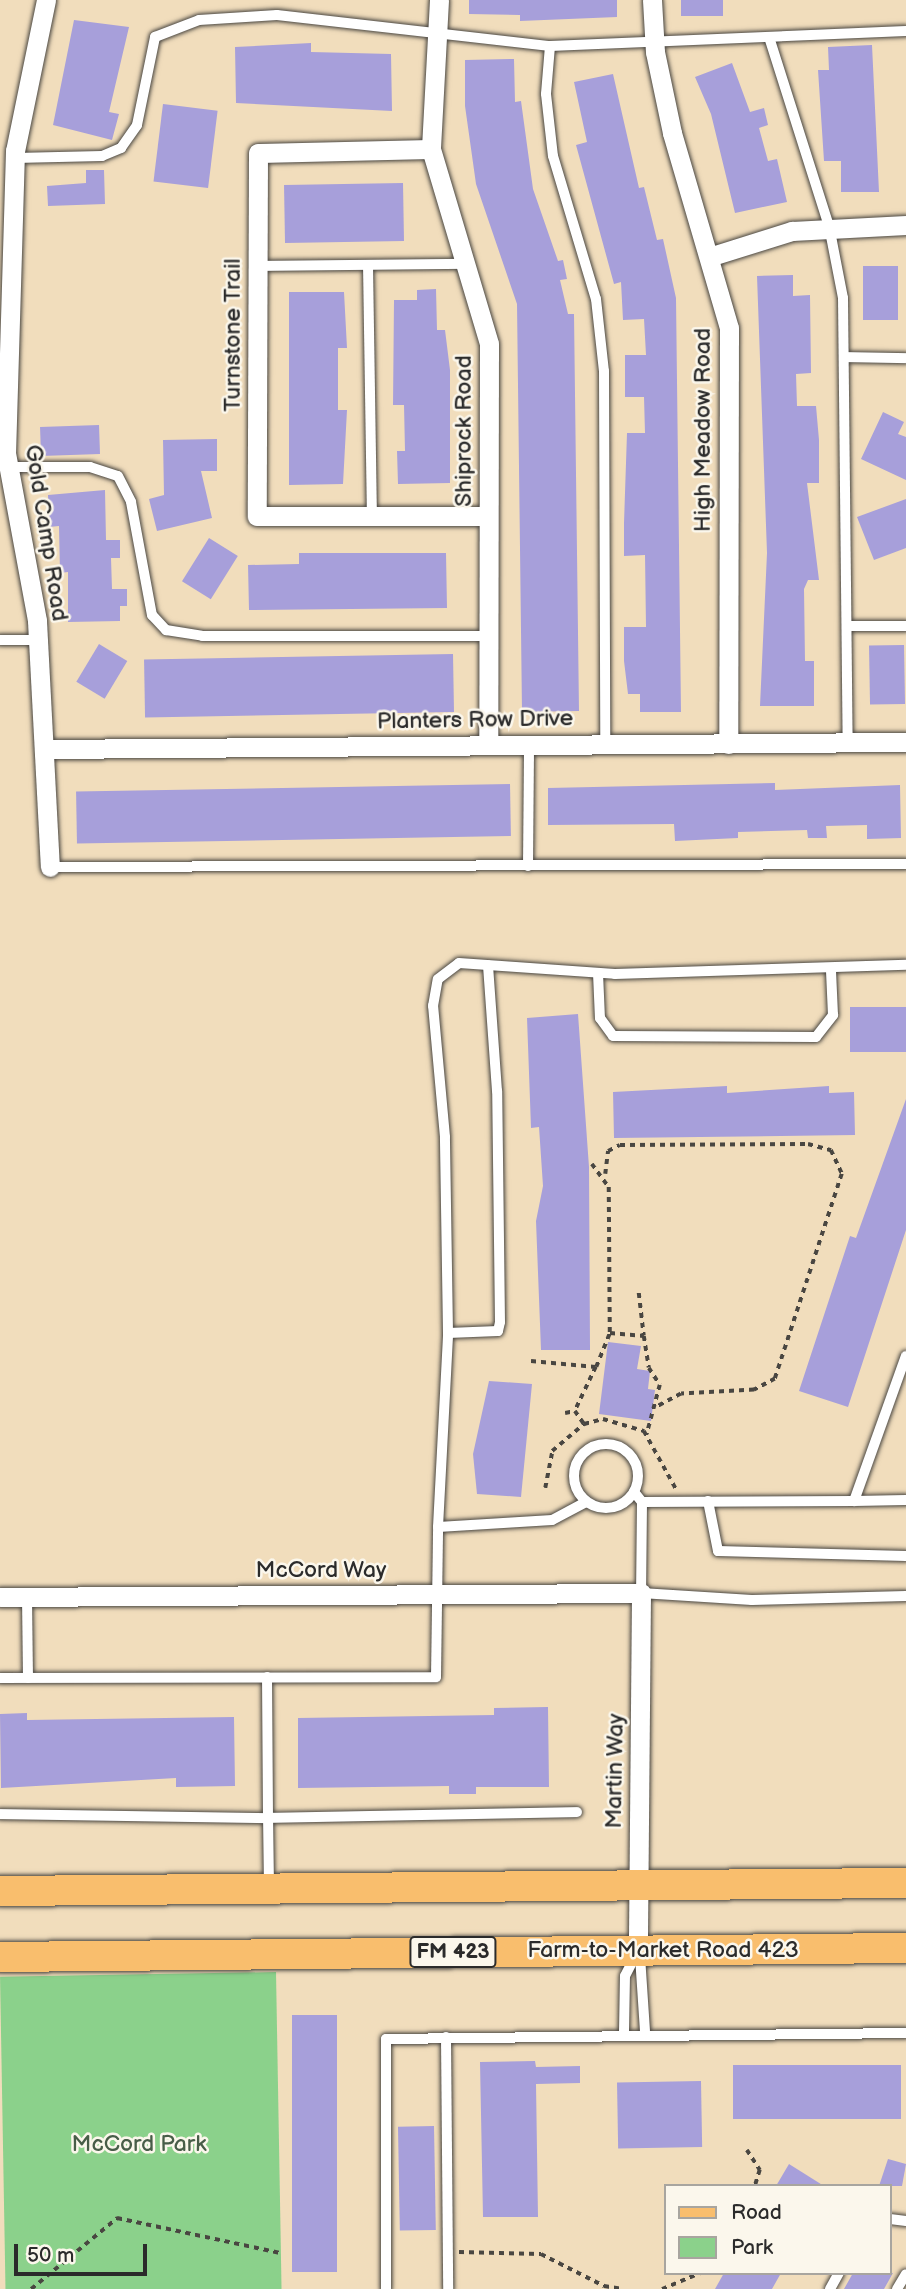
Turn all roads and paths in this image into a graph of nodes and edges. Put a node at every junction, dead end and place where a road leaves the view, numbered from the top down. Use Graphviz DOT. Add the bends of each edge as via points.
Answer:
graph roads {
  1 [pos="46,0"];
  2 [pos="439,0"];
  3 [pos="653,0"];
  4 [pos="906,31"];
  5 [pos="436,34"];
  6 [pos="769,37"];
  7 [pos="654,43"];
  8 [pos="550,46"];
  9 [pos="431,149"];
  10 [pos="15,158"];
  11 [pos="906,225"];
  12 [pos="829,226"];
  13 [pos="6,252"];
  14 [pos="712,256"];
  15 [pos="465,264"];
  16 [pos="368,265"];
  17 [pos="258,266"];
  18 [pos="5,325"];
  19 [pos="846,357"];
  20 [pos="906,358"];
  21 [pos="3,405"];
  22 [pos="8,467"];
  23 [pos="372,516"];
  24 [pos="488,516"];
  25 [pos="848,626"];
  26 [pos="906,626"];
  27 [pos="488,636"];
  28 [pos="0,640"];
  29 [pos="38,640"];
  30 [pos="906,742"];
  31 [pos="848,743"];
  32 [pos="488,744"];
  33 [pos="529,744"];
  34 [pos="605,744"];
  35 [pos="728,744"];
  36 [pos="44,749"];
  37 [pos="906,864"];
  38 [pos="528,866"];
  39 [pos="50,867"];
  40 [pos="488,965"];
  41 [pos="906,965"];
  42 [pos="831,971"];
  43 [pos="598,973"];
  44 [pos="592,1164"];
  45 [pos="605,1174"];
  46 [pos="639,1293"];
  47 [pos="448,1333"];
  48 [pos="610,1333"];
  49 [pos="644,1336"];
  50 [pos="906,1356"];
  51 [pos="531,1361"];
  52 [pos="596,1367"];
  53 [pos="657,1407"];
  54 [pos="575,1411"];
  55 [pos="565,1413"];
  56 [pos="584,1424"];
  57 [pos="647,1434"];
  58 [pos="545,1488"];
  59 [pos="634,1492"];
  60 [pos="906,1500"];
  61 [pos="677,1501"];
  62 [pos="708,1501"];
  63 [pos="854,1501"];
  64 [pos="586,1502"];
  65 [pos="642,1502"];
  66 [pos="438,1527"];
  67 [pos="906,1556"];
  68 [pos="641,1592"];
  69 [pos="438,1594"];
  70 [pos="906,1596"];
  71 [pos="0,1597"];
  72 [pos="27,1597"];
  73 [pos="267,1677"];
  74 [pos="0,1678"];
  75 [pos="28,1678"];
  76 [pos="578,1812"];
  77 [pos="0,1814"];
  78 [pos="268,1818"];
  79 [pos="906,1883"];
  80 [pos="638,1885"];
  81 [pos="270,1888"];
  82 [pos="0,1891"];
  83 [pos="906,1948"];
  84 [pos="638,1950"];
  85 [pos="0,1957"];
  86 [pos="645,2031"];
  87 [pos="624,2032"];
  88 [pos="906,2033"];
  89 [pos="446,2037"];
  90 [pos="747,2150"];
  91 [pos="756,2184"];
  92 [pos="448,2252"];
  93 [pos="280,2253"];
  94 [pos="906,2274"];
  95 [pos="695,2275"];
  96 [pos="31,2289"];
  97 [pos="386,2289"];
  98 [pos="448,2289"];
  99 [pos="624,2289"];
  100 [pos="662,2289"];
  101 [pos="897,2289"];
  1 -- 10 [label="street, Gold Camp Road"];
  2 -- 5 [label="street, Shiprock Road"];
  3 -- 7 [label="street, High Meadow Road"];
  4 -- 6 [label="lane"];
  5 -- 8 [label="lane"];
  5 -- 9 [label="street, Shiprock Road"];
  5 -- 10 [label="lane" via="277,15 166,28 155,37 137,125 121,148 102,156"];
  6 -- 7 [label="lane"];
  6 -- 12 [label="lane"];
  7 -- 8 [label="lane"];
  7 -- 14 [label="street, High Meadow Road" via="672,133"];
  8 -- 34 [label="lane" via="553,156 596,299 604,371"];
  9 -- 15 [label="street, Shiprock Road"];
  9 -- 17 [label="street, Turnstone Trail" via="258,153"];
  10 -- 13 [label="street, Gold Camp Road"];
  11 -- 12 [label="street"];
  12 -- 14 [label="street"];
  12 -- 19 [label="lane" via="843,298"];
  13 -- 18 [label="street, Gold Camp Road"];
  14 -- 35 [label="street, High Meadow Road" via="729,328"];
  15 -- 16 [label="lane"];
  15 -- 24 [label="street, Shiprock Road" via="489,344"];
  16 -- 17 [label="lane"];
  16 -- 23 [label="lane"];
  17 -- 23 [label="street, Turnstone Trail" via="257,516"];
  18 -- 21 [label="street, Gold Camp Road"];
  19 -- 20 [label="lane"];
  19 -- 25 [label="lane"];
  21 -- 22 [label="street, Gold Camp Road"];
  22 -- 27 [label="lane" via="90,467 118,476 131,502 152,615 166,630 202,636"];
  22 -- 29 [label="street, Gold Camp Road"];
  23 -- 24 [label="street"];
  24 -- 27 [label="street, Shiprock Road"];
  25 -- 26 [label="lane"];
  25 -- 31 [label="lane"];
  27 -- 32 [label="street, Shiprock Road"];
  28 -- 29 [label="lane"];
  29 -- 36 [label="street, Gold Camp Road"];
  30 -- 31 [label="street, Planters Row Drive"];
  31 -- 35 [label="street, Planters Row Drive"];
  32 -- 33 [label="street, Planters Row Drive"];
  32 -- 36 [label="street, Planters Row Drive"];
  33 -- 34 [label="street, Planters Row Drive"];
  33 -- 38 [label="lane"];
  34 -- 35 [label="street, Planters Row Drive"];
  36 -- 39 [label="street, Gold Camp Road"];
  37 -- 38 [label="lane"];
  38 -- 39 [label="lane"];
  40 -- 43 [label="lane"];
  40 -- 47 [label="lane" via="447,969 434,993 445,1137"];
  40 -- 47 [label="lane" via="497,1091 500,1322 498,1331"];
  41 -- 42 [label="lane"];
  42 -- 43 [label="lane"];
  42 -- 43 [label="lane" via="833,1015 816,1037 612,1036 600,1018"];
  44 -- 45 [label="path"];
  45 -- 48 [label="path"];
  45 -- 53 [label="path" via="608,1151 620,1145 808,1144 831,1150 842,1174 775,1379 754,1390 681,1394"];
  46 -- 49 [label="path"];
  47 -- 66 [label="lane"];
  48 -- 49 [label="path"];
  48 -- 52 [label="path"];
  49 -- 53 [label="path" via="649,1368 660,1385"];
  50 -- 63 [label="lane"];
  51 -- 52 [label="path"];
  52 -- 54 [label="path"];
  53 -- 57 [label="path"];
  54 -- 55 [label="path"];
  54 -- 56 [label="path"];
  56 -- 57 [label="path" via="603,1419"];
  56 -- 58 [label="path" via="552,1451"];
  57 -- 61 [label="path" via="674,1478"];
  59 -- 64 [label="lane" via="612,1508"];
  59 -- 64 [label="lane" via="638,1474 632,1457 618,1446 600,1444 584,1453 575,1468 576,1487"];
  59 -- 65 [label="lane"];
  60 -- 63 [label="lane"];
  61 -- 62 [label="lane"];
  61 -- 65 [label="lane"];
  62 -- 63 [label="lane"];
  62 -- 67 [label="lane" via="718,1551"];
  64 -- 66 [label="lane" via="552,1520"];
  65 -- 68 [label="lane"];
  66 -- 69 [label="lane"];
  68 -- 69 [label="street, McCord Way"];
  68 -- 70 [label="lane" via="752,1600"];
  68 -- 80 [label="street, Martin Way"];
  69 -- 72 [label="street, McCord Way"];
  69 -- 73 [label="lane" via="436,1678"];
  71 -- 72 [label="street, McCord Way"];
  72 -- 75 [label="lane"];
  73 -- 75 [label="lane"];
  73 -- 78 [label="lane"];
  74 -- 75 [label="lane"];
  76 -- 78 [label="lane"];
  77 -- 78 [label="lane"];
  78 -- 81 [label="lane"];
  79 -- 80 [label="main road"];
  80 -- 81 [label="main road"];
  80 -- 84 [label="street, Martin Way"];
  81 -- 82 [label="main road"];
  83 -- 84 [label="main road, Farm-to-Market Road 423 / FM 423"];
  84 -- 85 [label="main road, Farm-to-Market Road 423 / FM 423"];
  84 -- 86 [label="lane" via="646,1976"];
  84 -- 87 [label="lane" via="625,1976"];
  86 -- 87 [label="lane"];
  86 -- 88 [label="lane"];
  87 -- 89 [label="lane"];
  89 -- 92 [label="lane"];
  89 -- 97 [label="lane" via="386,2039"];
  90 -- 91 [label="path" via="760,2170"];
  92 -- 98 [label="lane"];
  92 -- 99 [label="path" via="527,2251"];
  93 -- 96 [label="path" via="117,2218"];
  94 -- 101 [label="lane"];
  95 -- 100 [label="path"];
}
